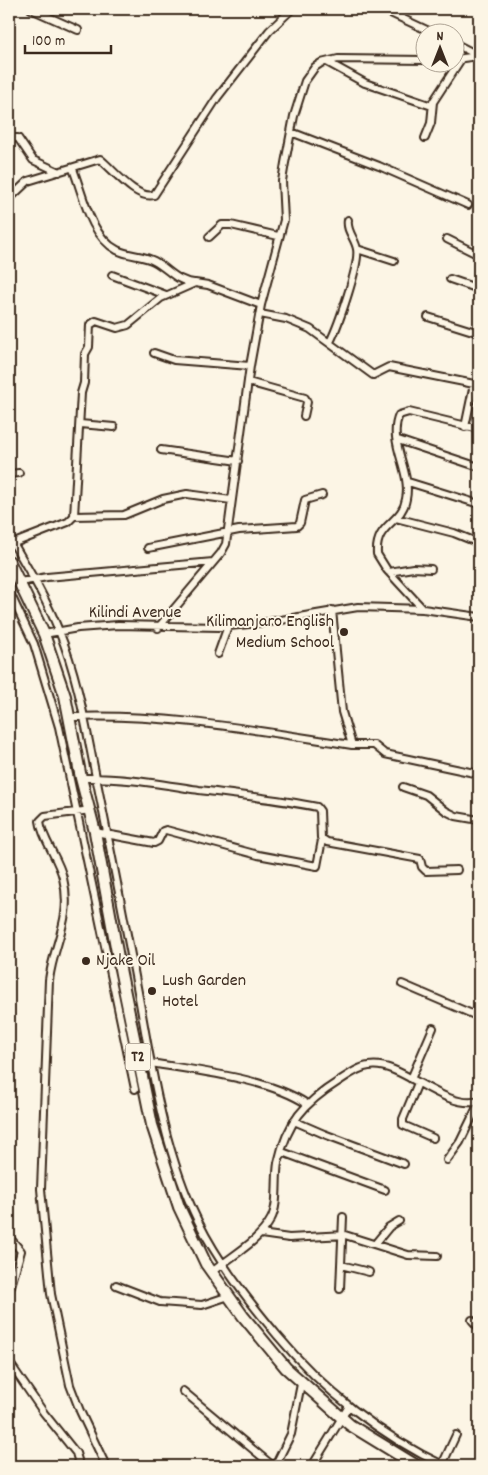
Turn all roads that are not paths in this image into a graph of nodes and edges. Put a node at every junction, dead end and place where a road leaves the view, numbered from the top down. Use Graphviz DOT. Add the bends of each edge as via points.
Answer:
graph roads {
  1 [pos="31,9"];
  2 [pos="292,9"];
  3 [pos="382,9"];
  4 [pos="416,25"];
  5 [pos="78,30"];
  6 [pos="466,49"];
  7 [pos="479,56"];
  8 [pos="466,58"];
  9 [pos="416,60"];
  10 [pos="327,62"];
  11 [pos="451,72"];
  12 [pos="432,106"];
  13 [pos="291,132"];
  14 [pos="425,138"];
  15 [pos="9,142"];
  16 [pos="73,169"];
  17 [pos="59,172"];
  18 [pos="9,199"];
  19 [pos="468,205"];
  20 [pos="348,220"];
  21 [pos="278,236"];
  22 [pos="209,237"];
  23 [pos="447,239"];
  24 [pos="357,249"];
  25 [pos="479,255"];
  26 [pos="394,261"];
  27 [pos="112,275"];
  28 [pos="450,279"];
  29 [pos="195,283"];
  30 [pos="479,289"];
  31 [pos="166,295"];
  32 [pos="261,306"];
  33 [pos="260,314"];
  34 [pos="428,317"];
  35 [pos="479,333"];
  36 [pos="330,342"];
  37 [pos="154,353"];
  38 [pos="250,366"];
  39 [pos="248,382"];
  40 [pos="477,385"];
  41 [pos="304,416"];
  42 [pos="80,424"];
  43 [pos="465,426"];
  44 [pos="114,427"];
  45 [pos="479,429"];
  46 [pos="398,440"];
  47 [pos="161,450"];
  48 [pos="238,461"];
  49 [pos="479,467"];
  50 [pos="9,474"];
  51 [pos="19,474"];
  52 [pos="408,482"];
  53 [pos="322,496"];
  54 [pos="231,500"];
  55 [pos="479,504"];
  56 [pos="74,516"];
  57 [pos="396,518"];
  58 [pos="227,534"];
  59 [pos="9,536"];
  60 [pos="479,543"];
  61 [pos="11,544"];
  62 [pos="148,548"];
  63 [pos="9,561"];
  64 [pos="213,562"];
  65 [pos="431,569"];
  66 [pos="389,572"];
  67 [pos="34,579"];
  68 [pos="20,582"];
  69 [pos="9,591"];
  70 [pos="423,609"];
  71 [pos="332,610"];
  72 [pos="479,617"];
  73 [pos="228,626"];
  74 [pos="158,628"];
  75 [pos="59,631"];
  76 [pos="44,634"];
  77 [pos="218,654"];
  78 [pos="83,716"];
  79 [pos="70,717"];
  80 [pos="352,745"];
  81 [pos="479,774"];
  82 [pos="81,778"];
  83 [pos="96,778"];
  84 [pos="403,787"];
  85 [pos="91,810"];
  86 [pos="76,812"];
  87 [pos="479,820"];
  88 [pos="95,832"];
  89 [pos="107,832"];
  90 [pos="322,840"];
  91 [pos="457,870"];
  92 [pos="402,984"];
  93 [pos="479,1017"];
  94 [pos="433,1028"];
  95 [pos="151,1062"];
  96 [pos="411,1079"];
  97 [pos="418,1083"];
  98 [pos="135,1089"];
  99 [pos="479,1102"];
  100 [pos="307,1104"];
  101 [pos="294,1121"];
  102 [pos="433,1138"];
  103 [pos="282,1152"];
  104 [pos="447,1160"];
  105 [pos="404,1164"];
  106 [pos="385,1190"];
  107 [pos="343,1217"];
  108 [pos="399,1221"];
  109 [pos="261,1234"];
  110 [pos="343,1235"];
  111 [pos="9,1237"];
  112 [pos="375,1244"];
  113 [pos="437,1256"];
  114 [pos="224,1262"];
  115 [pos="341,1265"];
  116 [pos="212,1272"];
  117 [pos="369,1272"];
  118 [pos="116,1285"];
  119 [pos="340,1289"];
  120 [pos="9,1293"];
  121 [pos="229,1296"];
  122 [pos="472,1320"];
  123 [pos="479,1328"];
  124 [pos="9,1362"];
  125 [pos="301,1384"];
  126 [pos="183,1391"];
  127 [pos="349,1406"];
  128 [pos="340,1418"];
  129 [pos="456,1435"];
  130 [pos="76,1466"];
  131 [pos="106,1466"];
  132 [pos="274,1466"];
  133 [pos="312,1466"];
  134 [pos="417,1466"];
  135 [pos="443,1466"];
  1 -- 5 [label="street"];
  2 -- 16 [label="street" via="269,32 217,98 154,195 139,193 100,159"];
  3 -- 4 [label="street"];
  6 -- 7 [label="street"];
  7 -- 8 [label="street"];
  9 -- 10 [label="street" via="344,59"];
  10 -- 12 [label="street" via="365,83"];
  10 -- 13 [label="street" via="315,67 305,81"];
  11 -- 12 [label="street"];
  12 -- 14 [label="street"];
  13 -- 19 [label="street"];
  13 -- 21 [label="street" via="282,181 284,220"];
  15 -- 17 [label="street" via="18,138 35,162"];
  16 -- 17 [label="street"];
  16 -- 29 [label="street" via="92,219 108,244 127,255 154,261 179,280"];
  17 -- 18 [label="street" via="23,184"];
  20 -- 24 [label="street"];
  21 -- 22 [label="street" via="222,225"];
  21 -- 32 [label="street"];
  23 -- 25 [label="street"];
  24 -- 26 [label="street"];
  24 -- 36 [label="street" via="346,302"];
  27 -- 31 [label="street"];
  28 -- 30 [label="street"];
  29 -- 31 [label="street"];
  29 -- 32 [label="street"];
  31 -- 42 [label="street" via="128,325 117,328 96,322 90,324"];
  32 -- 33 [label="street"];
  33 -- 36 [label="street" via="295,322"];
  33 -- 38 [label="street"];
  34 -- 35 [label="street"];
  36 -- 40 [label="street" via="373,375 389,367"];
  37 -- 38 [label="street" via="174,360"];
  38 -- 39 [label="street"];
  39 -- 41 [label="street" via="305,398"];
  39 -- 48 [label="street"];
  40 -- 43 [label="street"];
  42 -- 44 [label="street"];
  42 -- 56 [label="street"];
  43 -- 45 [label="street"];
  43 -- 46 [label="street" via="403,413 396,421"];
  46 -- 49 [label="street"];
  46 -- 52 [label="street"];
  47 -- 48 [label="street"];
  48 -- 54 [label="street"];
  50 -- 51 [label="street"];
  52 -- 55 [label="street"];
  52 -- 57 [label="street" via="406,500"];
  53 -- 58 [label="street" via="305,500 297,526"];
  54 -- 56 [label="street" via="187,494 163,499 124,515"];
  54 -- 58 [label="street"];
  56 -- 61 [label="street" via="68,522"];
  57 -- 60 [label="street"];
  57 -- 66 [label="street" via="380,532 376,546 380,561"];
  58 -- 62 [label="street"];
  58 -- 64 [label="street" via="224,548"];
  59 -- 61 [label="street"];
  61 -- 67 [label="street"];
  63 -- 68 [label="highway, T2"];
  64 -- 67 [label="street"];
  64 -- 74 [label="street"];
  65 -- 66 [label="street"];
  66 -- 70 [label="street"];
  67 -- 68 [label="street"];
  67 -- 75 [label="street"];
  68 -- 76 [label="highway, T2"];
  69 -- 86 [label="street" via="29,631 46,680 60,727"];
  70 -- 71 [label="street, Kilindi Avenue" via="380,606"];
  70 -- 72 [label="street, Kilindi Avenue"];
  71 -- 73 [label="street, Kilindi Avenue"];
  71 -- 80 [label="street" via="342,712"];
  73 -- 74 [label="street, Kilindi Avenue"];
  73 -- 77 [label="street"];
  74 -- 75 [label="street, Kilindi Avenue" via="110,626"];
  75 -- 76 [label="street, Kilindi Avenue"];
  75 -- 78 [label="street"];
  76 -- 79 [label="highway, T2"];
  78 -- 79 [label="street"];
  78 -- 80 [label="street" via="181,721"];
  78 -- 83 [label="street"];
  79 -- 82 [label="highway, T2"];
  80 -- 81 [label="street" via="374,745 385,754"];
  82 -- 83 [label="street"];
  82 -- 85 [label="highway, T2"];
  83 -- 89 [label="street"];
  83 -- 90 [label="street" via="269,798 317,807"];
  84 -- 87 [label="street" via="426,795 456,816"];
  85 -- 86 [label="street"];
  85 -- 88 [label="highway, T2"];
  86 -- 98 [label="street"];
  86 -- 131 [label="street" via="44,817 40,822 62,872 67,907 66,922 52,959 49,980 41,1188 51,1294 62,1351 80,1411"];
  88 -- 89 [label="street"];
  88 -- 116 [label="highway, T2" via="152,1125 179,1207"];
  89 -- 90 [label="street" via="154,843 166,830 258,855 317,866"];
  89 -- 95 [label="street"];
  90 -- 91 [label="street" via="420,859 426,870"];
  92 -- 93 [label="street"];
  94 -- 96 [label="street"];
  95 -- 100 [label="street" via="232,1077 282,1091"];
  95 -- 114 [label="street" via="172,1152 210,1243"];
  96 -- 97 [label="street"];
  96 -- 100 [label="street" via="388,1068 368,1066 346,1076"];
  97 -- 99 [label="street" via="461,1101"];
  97 -- 102 [label="street" via="403,1125"];
  99 -- 104 [label="street" via="460,1142"];
  100 -- 101 [label="street"];
  101 -- 103 [label="street"];
  101 -- 105 [label="street"];
  103 -- 106 [label="street"];
  103 -- 109 [label="street" via="273,1216"];
  107 -- 110 [label="street"];
  108 -- 112 [label="street" via="389,1227"];
  109 -- 110 [label="street" via="289,1238"];
  109 -- 114 [label="street"];
  110 -- 112 [label="street"];
  110 -- 115 [label="street"];
  111 -- 120 [label="street" via="21,1251"];
  112 -- 113 [label="street" via="408,1255"];
  114 -- 116 [label="street"];
  114 -- 127 [label="street" via="252,1304 289,1349"];
  115 -- 117 [label="street"];
  115 -- 119 [label="street"];
  116 -- 121 [label="highway, T2"];
  118 -- 121 [label="street" via="160,1302 202,1305"];
  121 -- 125 [label="highway, T2"];
  122 -- 123 [label="street"];
  124 -- 130 [label="street" via="76,1453"];
  125 -- 128 [label="highway, T2"];
  125 -- 132 [label="street" via="291,1434"];
  126 -- 132 [label="street"];
  127 -- 128 [label="street"];
  127 -- 135 [label="street" via="414,1452"];
  128 -- 133 [label="street"];
  128 -- 134 [label="highway, T2"];
  129 -- 135 [label="street"];
}
